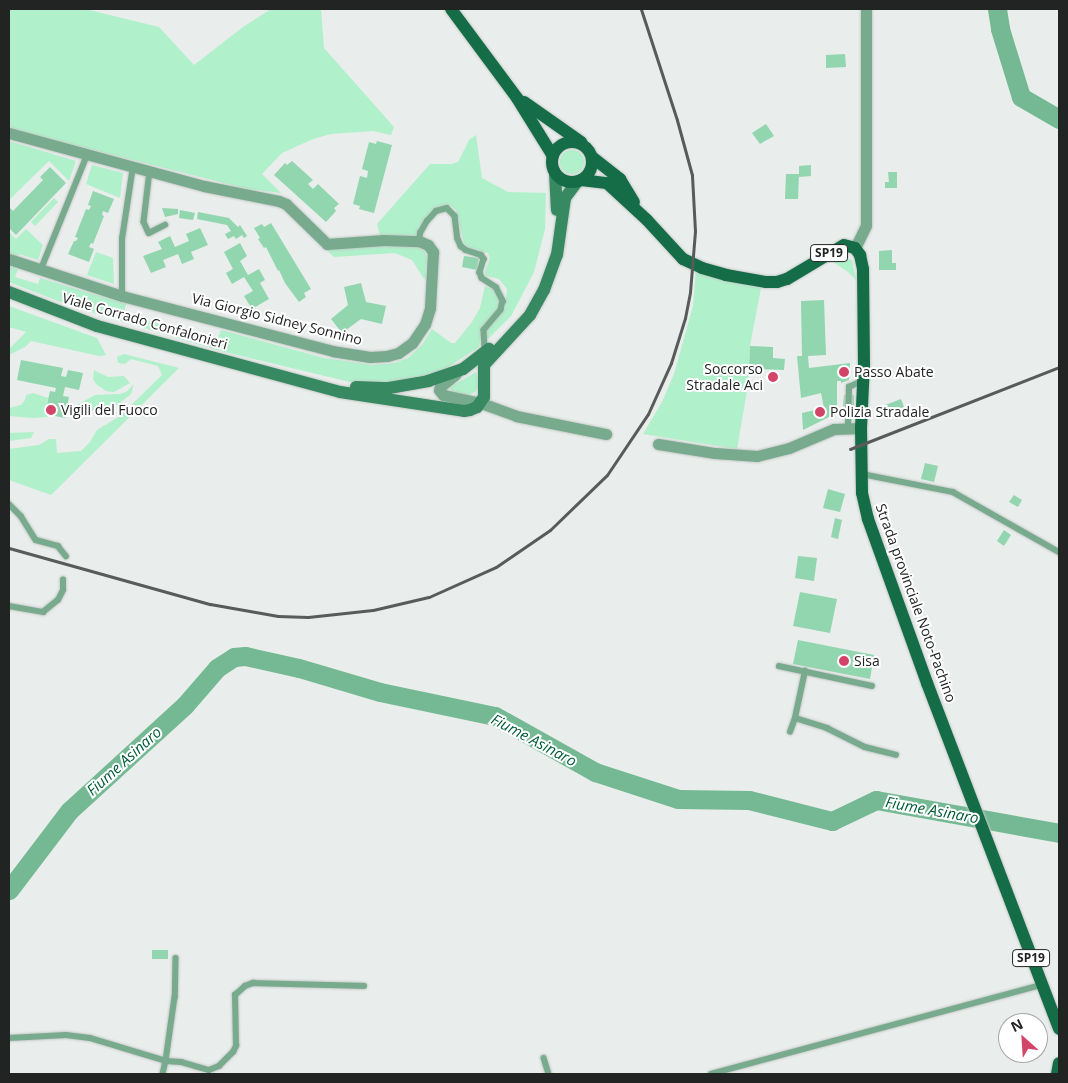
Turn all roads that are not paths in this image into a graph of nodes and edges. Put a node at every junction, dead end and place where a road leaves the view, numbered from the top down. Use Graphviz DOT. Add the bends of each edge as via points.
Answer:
graph roads {
  1 [pos="452,9"];
  2 [pos="866,9"];
  3 [pos="518,98"];
  4 [pos="9,133"];
  5 [pos="584,145"];
  6 [pos="87,155"];
  7 [pos="552,156"];
  8 [pos="592,157"];
  9 [pos="133,166"];
  10 [pos="150,171"];
  11 [pos="555,173"];
  12 [pos="579,180"];
  13 [pos="647,220"];
  14 [pos="166,225"];
  15 [pos="419,241"];
  16 [pos="855,248"];
  17 [pos="9,259"];
  18 [pos="41,269"];
  19 [pos="9,292"];
  20 [pos="122,296"];
  21 [pos="485,353"];
  22 [pos="463,370"];
  23 [pos="274,374"];
  24 [pos="481,403"];
  25 [pos="854,427"];
  26 [pos="606,434"];
  27 [pos="658,444"];
  28 [pos="862,474"];
  29 [pos="9,504"];
  30 [pos="1059,552"];
  31 [pos="66,556"];
  32 [pos="63,580"];
  33 [pos="9,606"];
  34 [pos="779,666"];
  35 [pos="805,671"];
  36 [pos="872,686"];
  37 [pos="795,718"];
  38 [pos="790,732"];
  39 [pos="896,755"];
  40 [pos="176,958"];
  41 [pos="1041,985"];
  42 [pos="364,986"];
  43 [pos="1057,1025"];
  44 [pos="9,1038"];
  45 [pos="1059,1039"];
  46 [pos="544,1058"];
  47 [pos="166,1061"];
  48 [pos="1059,1063"];
  49 [pos="163,1074"];
  50 [pos="549,1074"];
  51 [pos="711,1074"];
  52 [pos="1057,1074"];
  1 -- 3 [label="main road"];
  2 -- 16 [label="street" via="866,225"];
  3 -- 5 [label="main road"];
  3 -- 7 [label="main road"];
  4 -- 6 [label="street"];
  5 -- 7 [label="main road" via="569,142 556,149"];
  5 -- 8 [label="main road"];
  6 -- 9 [label="street"];
  6 -- 18 [label="lane"];
  7 -- 11 [label="main road"];
  8 -- 12 [label="main road" via="590,170"];
  8 -- 13 [label="main road" via="620,179"];
  9 -- 10 [label="street"];
  9 -- 20 [label="lane" via="122,239"];
  10 -- 14 [label="lane" via="144,222 149,233"];
  10 -- 15 [label="street" via="280,201 327,244"];
  11 -- 12 [label="main road" via="569,182"];
  11 -- 21 [label="main road" via="557,209 547,269 525,311"];
  12 -- 13 [label="main road" via="607,184"];
  12 -- 24 [label="main road" via="565,198 552,272 530,315 484,366 484,397"];
  13 -- 16 [label="main road, SP19" via="690,264 766,282 787,279 844,246"];
  15 -- 20 [label="street, Via Giorgio Sidney Sonnino" via="433,252 430,308 425,324 412,343 388,356 333,351"];
  15 -- 21 [label="lane" via="427,221 436,211 447,208 456,216 461,246 484,259 480,272 482,278 496,287 503,301 501,310 484,330"];
  16 -- 25 [label="main road, Strada provinciale Noto-Pachino / SP19" via="864,269 864,380"];
  17 -- 18 [label="street, Via Giorgio Sidney Sonnino"];
  18 -- 20 [label="street, Via Giorgio Sidney Sonnino"];
  19 -- 23 [label="main road, Viale Corrado Confalonieri" via="97,326"];
  21 -- 22 [label="main road"];
  22 -- 23 [label="main road" via="412,386 389,388 343,385"];
  22 -- 24 [label="street" via="443,383 440,393"];
  23 -- 24 [label="main road" via="340,392 464,411"];
  24 -- 26 [label="street" via="516,416"];
  25 -- 27 [label="street" via="834,429 789,448 757,456"];
  25 -- 28 [label="main road, Strada provinciale Noto-Pachino / SP19"];
  28 -- 30 [label="lane" via="953,492"];
  28 -- 41 [label="main road, Strada provinciale Noto-Pachino / SP19" via="862,493 872,532"];
  29 -- 31 [label="lane" via="36,540 58,546"];
  32 -- 33 [label="lane" via="58,600 43,612"];
  34 -- 35 [label="lane"];
  35 -- 36 [label="lane"];
  35 -- 37 [label="lane"];
  37 -- 38 [label="lane"];
  37 -- 39 [label="lane" via="827,728 865,747"];
  40 -- 47 [label="lane" via="175,997"];
  41 -- 43 [label="main road, SP19"];
  41 -- 51 [label="lane"];
  42 -- 47 [label="lane" via="252,983 234,995 236,1046 228,1059 209,1070"];
  43 -- 45 [label="main road"];
  44 -- 47 [label="lane" via="90,1038"];
  46 -- 50 [label="lane"];
  47 -- 49 [label="lane"];
  48 -- 52 [label="main road"];
}
